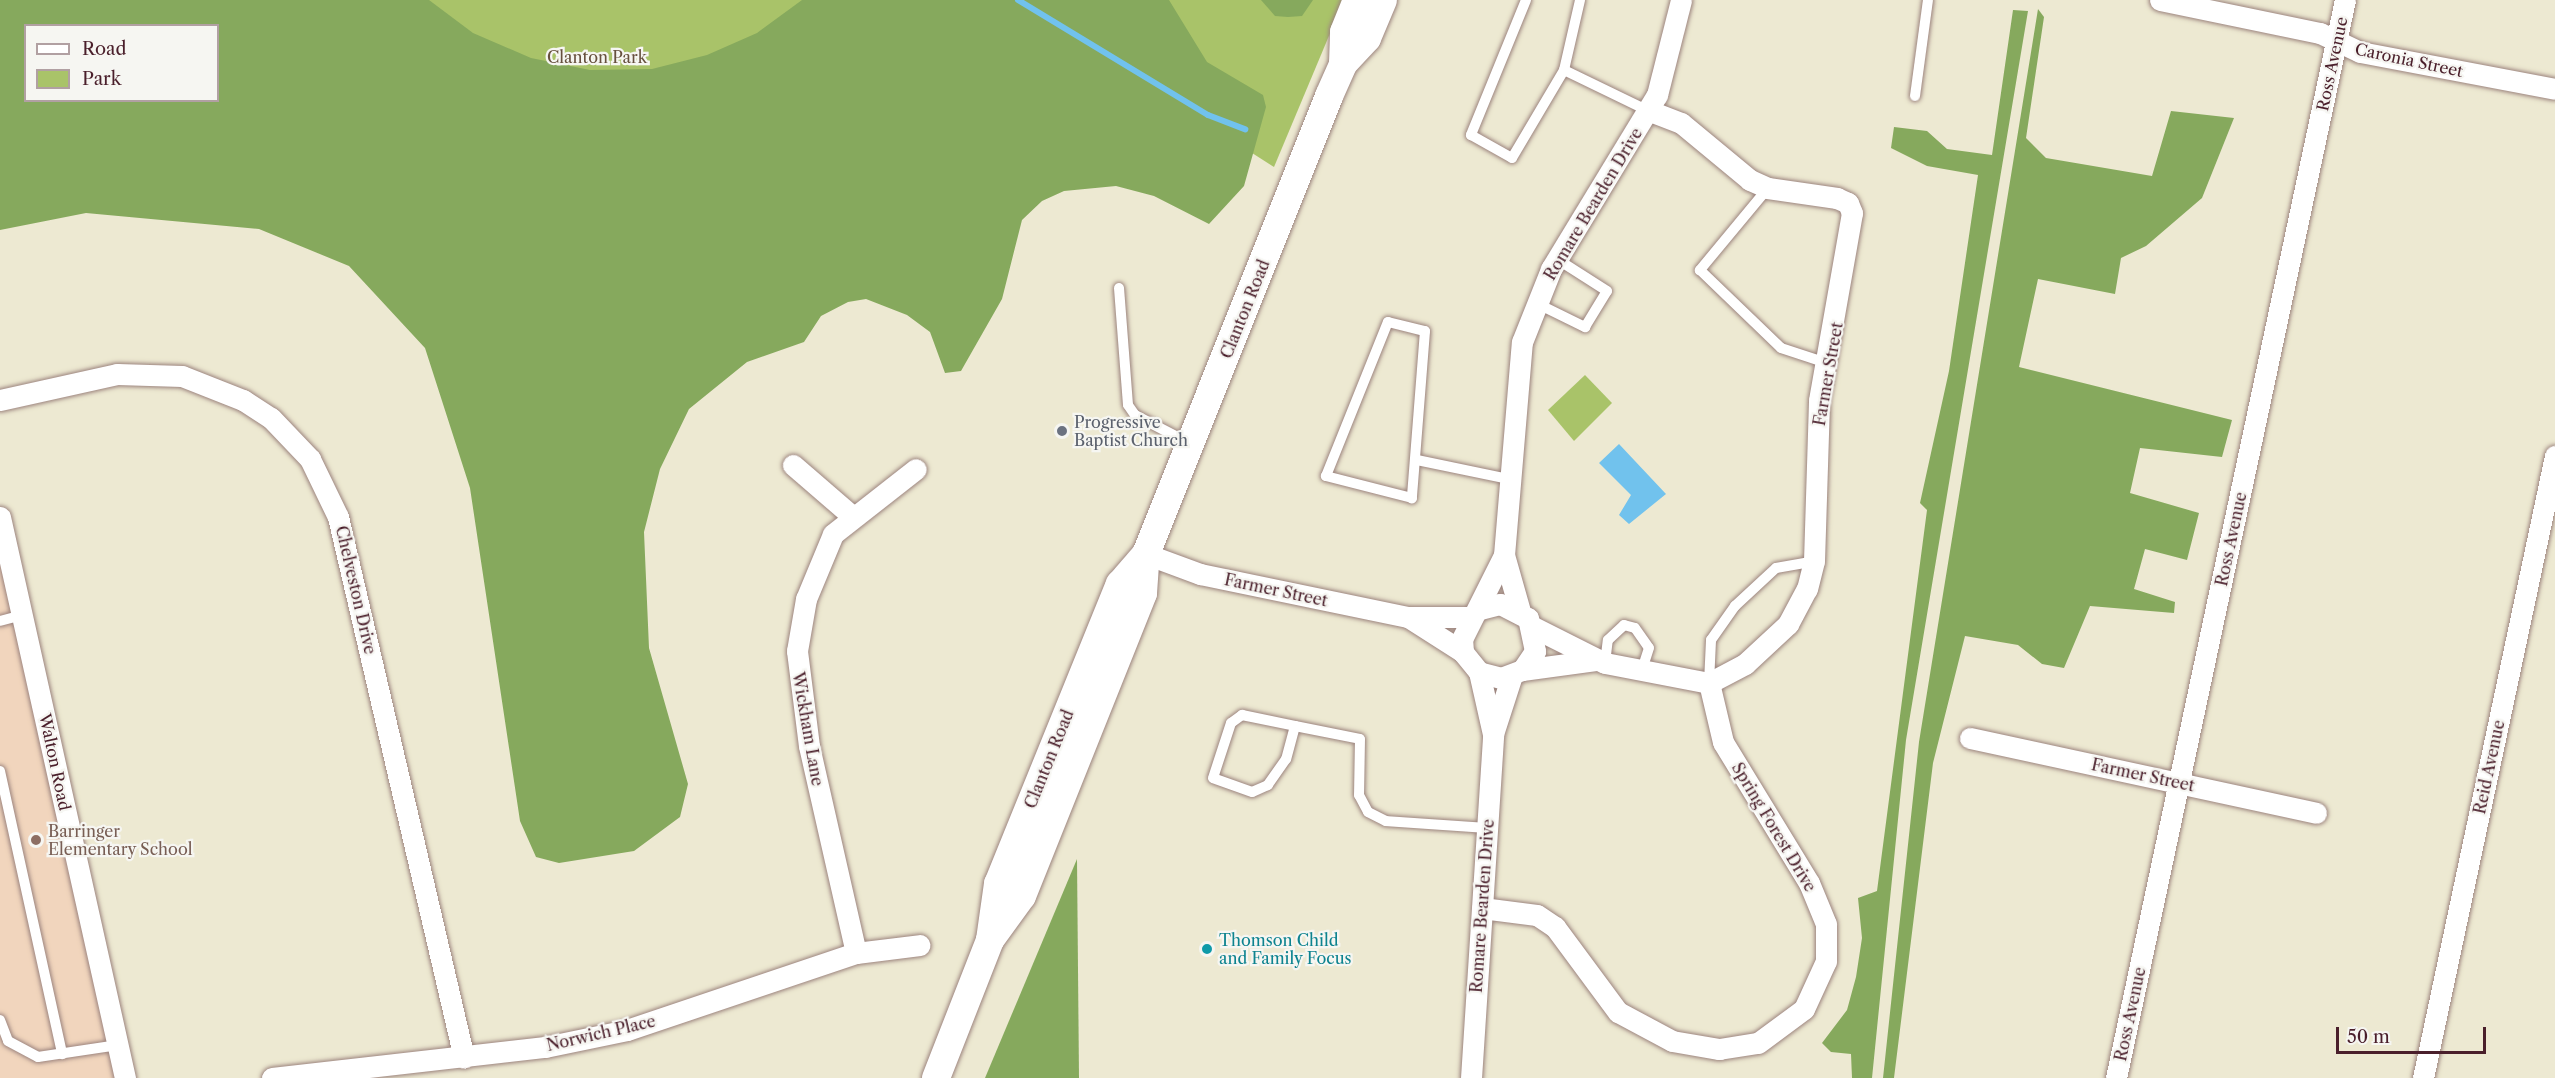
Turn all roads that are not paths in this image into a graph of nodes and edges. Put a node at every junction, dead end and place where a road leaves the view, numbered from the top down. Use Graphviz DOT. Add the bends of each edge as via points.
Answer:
graph roads {
  1 [pos="1356,0"];
  2 [pos="1383,0"];
  3 [pos="1526,0"];
  4 [pos="1580,0"];
  5 [pos="1681,0"];
  6 [pos="1928,0"];
  7 [pos="2160,0"];
  8 [pos="2345,0"];
  9 [pos="2337,41"];
  10 [pos="1343,64"];
  11 [pos="1564,70"];
  12 [pos="2555,89"];
  13 [pos="1915,96"];
  14 [pos="1649,111"];
  15 [pos="1768,188"];
  16 [pos="1557,259"];
  17 [pos="1119,288"];
  18 [pos="1536,303"];
  19 [pos="1827,363"];
  20 [pos="0,400"];
  21 [pos="1191,444"];
  22 [pos="2555,456"];
  23 [pos="1417,460"];
  24 [pos="793,465"];
  25 [pos="916,469"];
  26 [pos="1509,479"];
  27 [pos="852,516"];
  28 [pos="0,517"];
  29 [pos="1146,554"];
  30 [pos="1504,555"];
  31 [pos="1814,561"];
  32 [pos="1475,613"];
  33 [pos="23,615"];
  34 [pos="1408,617"];
  35 [pos="1527,619"];
  36 [pos="0,621"];
  37 [pos="1463,652"];
  38 [pos="1601,661"];
  39 [pos="1642,670"];
  40 [pos="1479,672"];
  41 [pos="1517,673"];
  42 [pos="1709,683"];
  43 [pos="1295,726"];
  44 [pos="1493,734"];
  45 [pos="1970,738"];
  46 [pos="0,771"];
  47 [pos="2179,782"];
  48 [pos="2316,813"];
  49 [pos="1486,828"];
  50 [pos="1482,908"];
  51 [pos="920,945"];
  52 [pos="856,953"];
  53 [pos="0,1020"];
  54 [pos="118,1045"];
  55 [pos="62,1054"];
  56 [pos="464,1058"];
  57 [pos="125,1078"];
  58 [pos="272,1078"];
  59 [pos="936,1078"];
  60 [pos="1471,1078"];
  61 [pos="2116,1078"];
  62 [pos="2423,1078"];
  1 -- 10 [label="main road, Clanton Road" via="1344,32"];
  2 -- 10 [label="main road, Clanton Road" via="1367,38"];
  3 -- 11 [label="lane" via="1471,135 1512,158"];
  4 -- 11 [label="lane"];
  5 -- 14 [label="street, Romare Bearden Drive"];
  6 -- 13 [label="lane"];
  7 -- 9 [label="street, Caronia Street"];
  8 -- 9 [label="street, Ross Avenue"];
  9 -- 12 [label="street, Caronia Street" via="2360,52"];
  9 -- 47 [label="street, Ross Avenue"];
  10 -- 21 [label="main road, Clanton Road"];
  11 -- 14 [label="lane"];
  14 -- 15 [label="street, Farmer Street" via="1681,123"];
  14 -- 16 [label="street, Romare Bearden Drive"];
  15 -- 19 [label="street, Farmer Street" via="1837,198 1848,203 1852,213"];
  15 -- 19 [label="lane" via="1700,270 1781,348"];
  16 -- 18 [label="street, Romare Bearden Drive"];
  16 -- 18 [label="lane" via="1607,291 1585,327"];
  17 -- 21 [label="lane" via="1128,405 1135,416"];
  18 -- 26 [label="street, Romare Bearden Drive" via="1522,342"];
  19 -- 31 [label="street, Farmer Street" via="1816,447"];
  20 -- 56 [label="street, Chelveston Drive" via="117,374 182,376 243,399 271,418 309,459 338,517"];
  21 -- 29 [label="main road, Clanton Road"];
  22 -- 62 [label="street, Reid Avenue"];
  23 -- 23 [label="lane" via="1412,498 1326,476 1389,322 1425,331"];
  23 -- 26 [label="lane"];
  24 -- 27 [label="street"];
  25 -- 27 [label="street, Wickham Lane"];
  26 -- 30 [label="street, Romare Bearden Drive"];
  27 -- 52 [label="street, Wickham Lane" via="833,534 806,599 797,651 809,746"];
  28 -- 33 [label="street, Walton Road"];
  29 -- 34 [label="street, Farmer Street" via="1200,574"];
  29 -- 59 [label="main road, Clanton Road" via="1120,584 998,884 990,940"];
  30 -- 32 [label="street, Romare Bearden Drive"];
  30 -- 35 [label="street, Romare Bearden Drive"];
  31 -- 42 [label="street, Farmer Street" via="1807,589 1788,624 1745,664"];
  31 -- 42 [label="lane" via="1776,568 1735,606 1711,640"];
  32 -- 34 [label="street, Farmer Street"];
  32 -- 35 [label="street" via="1500,604"];
  32 -- 37 [label="street"];
  33 -- 36 [label="lane"];
  33 -- 54 [label="street, Walton Road"];
  34 -- 37 [label="street, Farmer Street"];
  35 -- 38 [label="street"];
  35 -- 41 [label="street" via="1535,651"];
  37 -- 40 [label="street"];
  38 -- 39 [label="street"];
  38 -- 39 [label="lane" via="1608,640 1624,625 1646,637"];
  38 -- 41 [label="street"];
  39 -- 42 [label="street"];
  40 -- 41 [label="street"];
  40 -- 44 [label="street, Romare Bearden Drive"];
  41 -- 44 [label="street, Romare Bearden Drive"];
  42 -- 50 [label="street, Spring Forest Drive" via="1723,742 1809,883 1826,924 1826,961 1804,1009 1758,1043 1719,1049 1672,1041 1618,1012 1555,927 1537,915"];
  43 -- 43 [label="lane" via="1242,715 1231,723 1213,778 1252,792 1268,785 1286,759"];
  43 -- 49 [label="lane" via="1360,739 1359,795 1368,812 1386,821"];
  44 -- 49 [label="street, Romare Bearden Drive"];
  45 -- 47 [label="street, Farmer Street"];
  46 -- 55 [label="lane"];
  47 -- 48 [label="street, Farmer Street"];
  47 -- 61 [label="street, Ross Avenue"];
  49 -- 50 [label="street, Romare Bearden Drive"];
  50 -- 60 [label="street, Romare Bearden Drive"];
  51 -- 52 [label="street, Norwich Place"];
  52 -- 56 [label="street, Norwich Place" via="627,1030"];
  53 -- 55 [label="lane" via="8,1041 21,1053"];
  54 -- 55 [label="lane"];
  54 -- 57 [label="street, Walton Road"];
  56 -- 58 [label="street, Norwich Place"];
}
